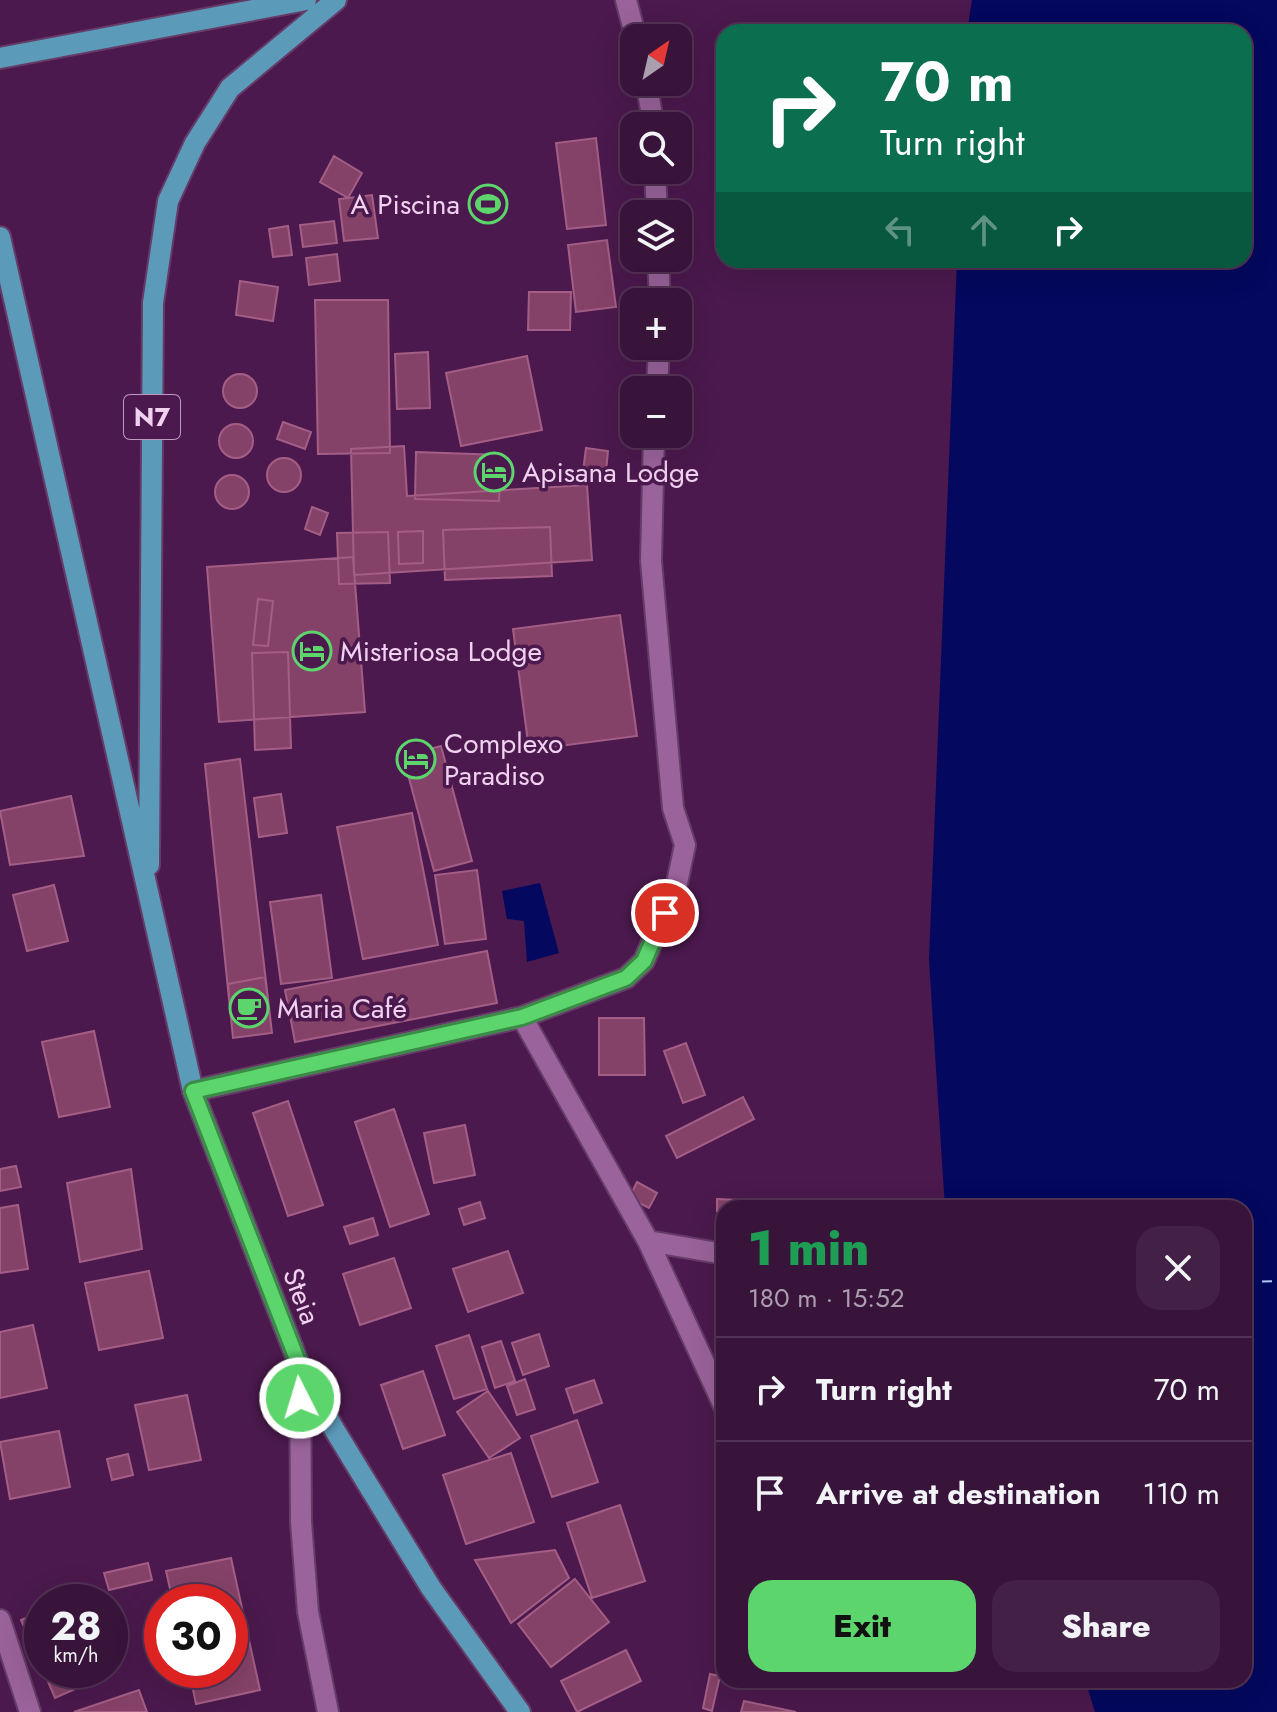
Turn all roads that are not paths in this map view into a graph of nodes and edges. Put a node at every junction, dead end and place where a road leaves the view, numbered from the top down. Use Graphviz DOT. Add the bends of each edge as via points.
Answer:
graph roads {
  1 [pos="306,0"];
  2 [pos="336,0"];
  3 [pos="626,0"];
  4 [pos="632,24"];
  5 [pos="0,58"];
  6 [pos="0,237"];
  7 [pos="654,448"];
  8 [pos="148,900"];
  9 [pos="522,1017"];
  10 [pos="193,1091"];
  11 [pos="648,1241"];
  12 [pos="716,1253"];
  13 [pos="300,1367"];
  14 [pos="716,1389"];
  15 [pos="0,1620"];
  16 [pos="30,1712"];
  17 [pos="328,1712"];
  18 [pos="520,1712"];
  1 -- 5 [label="main road"];
  2 -- 8 [label="main road, N7" via="230,88 195,143 168,201 153,303"];
  3 -- 4 [label="street"];
  6 -- 8 [label="main road, N7"];
  7 -- 9 [label="street" via="651,561 673,808 685,845 677,883 644,961 626,978"];
  8 -- 10 [label="main road, Steia / N7"];
  9 -- 10 [label="street"];
  9 -- 11 [label="street"];
  10 -- 13 [label="main road, Steia / N7"];
  11 -- 12 [label="street"];
  11 -- 14 [label="street"];
  13 -- 17 [label="street" via="308,1612"];
  13 -- 18 [label="main road, Steia / N7" via="431,1588"];
  15 -- 16 [label="street"];
}
